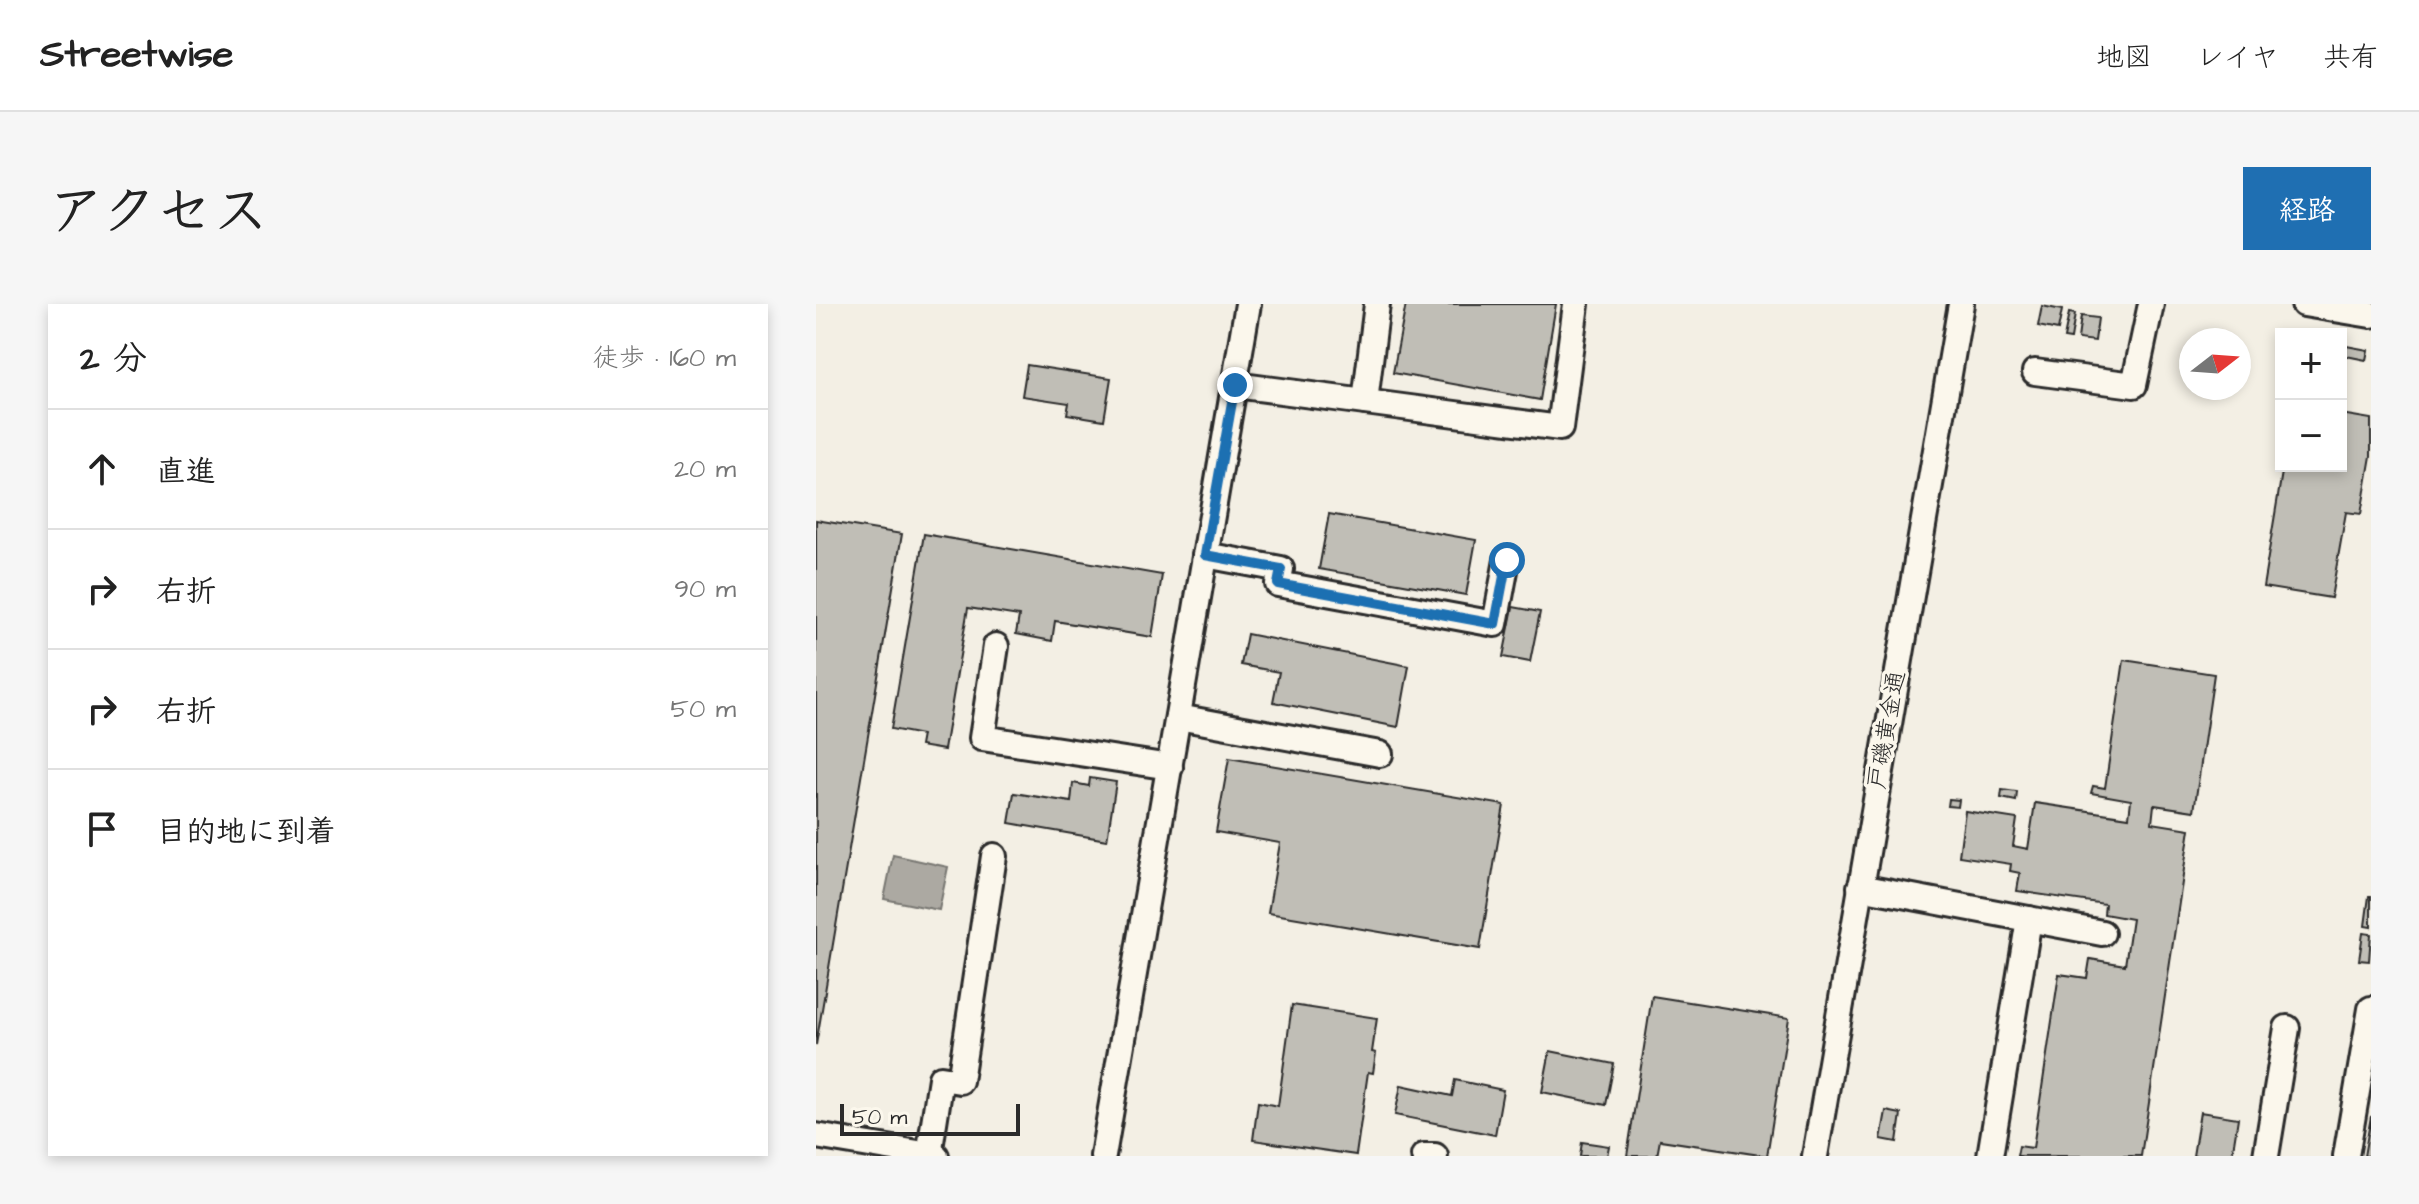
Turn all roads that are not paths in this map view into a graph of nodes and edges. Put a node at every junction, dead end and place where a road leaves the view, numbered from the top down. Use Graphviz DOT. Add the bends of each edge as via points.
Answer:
graph roads {
  1 [pos="1248,304"];
  2 [pos="1377,304"];
  3 [pos="1576,304"];
  4 [pos="1961,304"];
  5 [pos="2151,304"];
  6 [pos="2304,304"];
  7 [pos="2371,315"];
  8 [pos="2035,372"];
  9 [pos="1235,385"];
  10 [pos="1365,402"];
  11 [pos="1205,555"];
  12 [pos="1507,560"];
  13 [pos="996,646"];
  14 [pos="1178,717"];
  15 [pos="1380,754"];
  16 [pos="1170,767"];
  17 [pos="994,856"];
  18 [pos="1860,887"];
  19 [pos="2029,919"];
  20 [pos="2102,933"];
  21 [pos="2371,1009"];
  22 [pos="2287,1028"];
  23 [pos="816,1136"];
  24 [pos="929,1155"];
  25 [pos="936,1156"];
  26 [pos="1103,1156"];
  27 [pos="1424,1156"];
  28 [pos="1435,1156"];
  29 [pos="1815,1156"];
  30 [pos="1990,1156"];
  31 [pos="2266,1156"];
  32 [pos="2346,1156"];
  1 -- 9 [label="street"];
  2 -- 10 [label="street"];
  3 -- 10 [label="street" via="1560,428"];
  4 -- 18 [label="street, 戸磯黄金通"];
  5 -- 8 [label="street" via="2134,385"];
  6 -- 7 [label="street"];
  9 -- 10 [label="street"];
  9 -- 11 [label="street"];
  11 -- 12 [label="street" via="1281,569 1278,584 1495,624"];
  11 -- 14 [label="street"];
  13 -- 16 [label="street" via="982,738"];
  14 -- 15 [label="street"];
  14 -- 16 [label="street"];
  16 -- 26 [label="street"];
  17 -- 24 [label="street" via="960,1081 941,1078"];
  18 -- 19 [label="street"];
  18 -- 29 [label="street, 戸磯黄金通"];
  19 -- 20 [label="street"];
  19 -- 30 [label="street"];
  21 -- 32 [label="street"];
  22 -- 31 [label="street"];
  23 -- 24 [label="street"];
  24 -- 25 [label="street"];
  27 -- 28 [label="street"];
}
